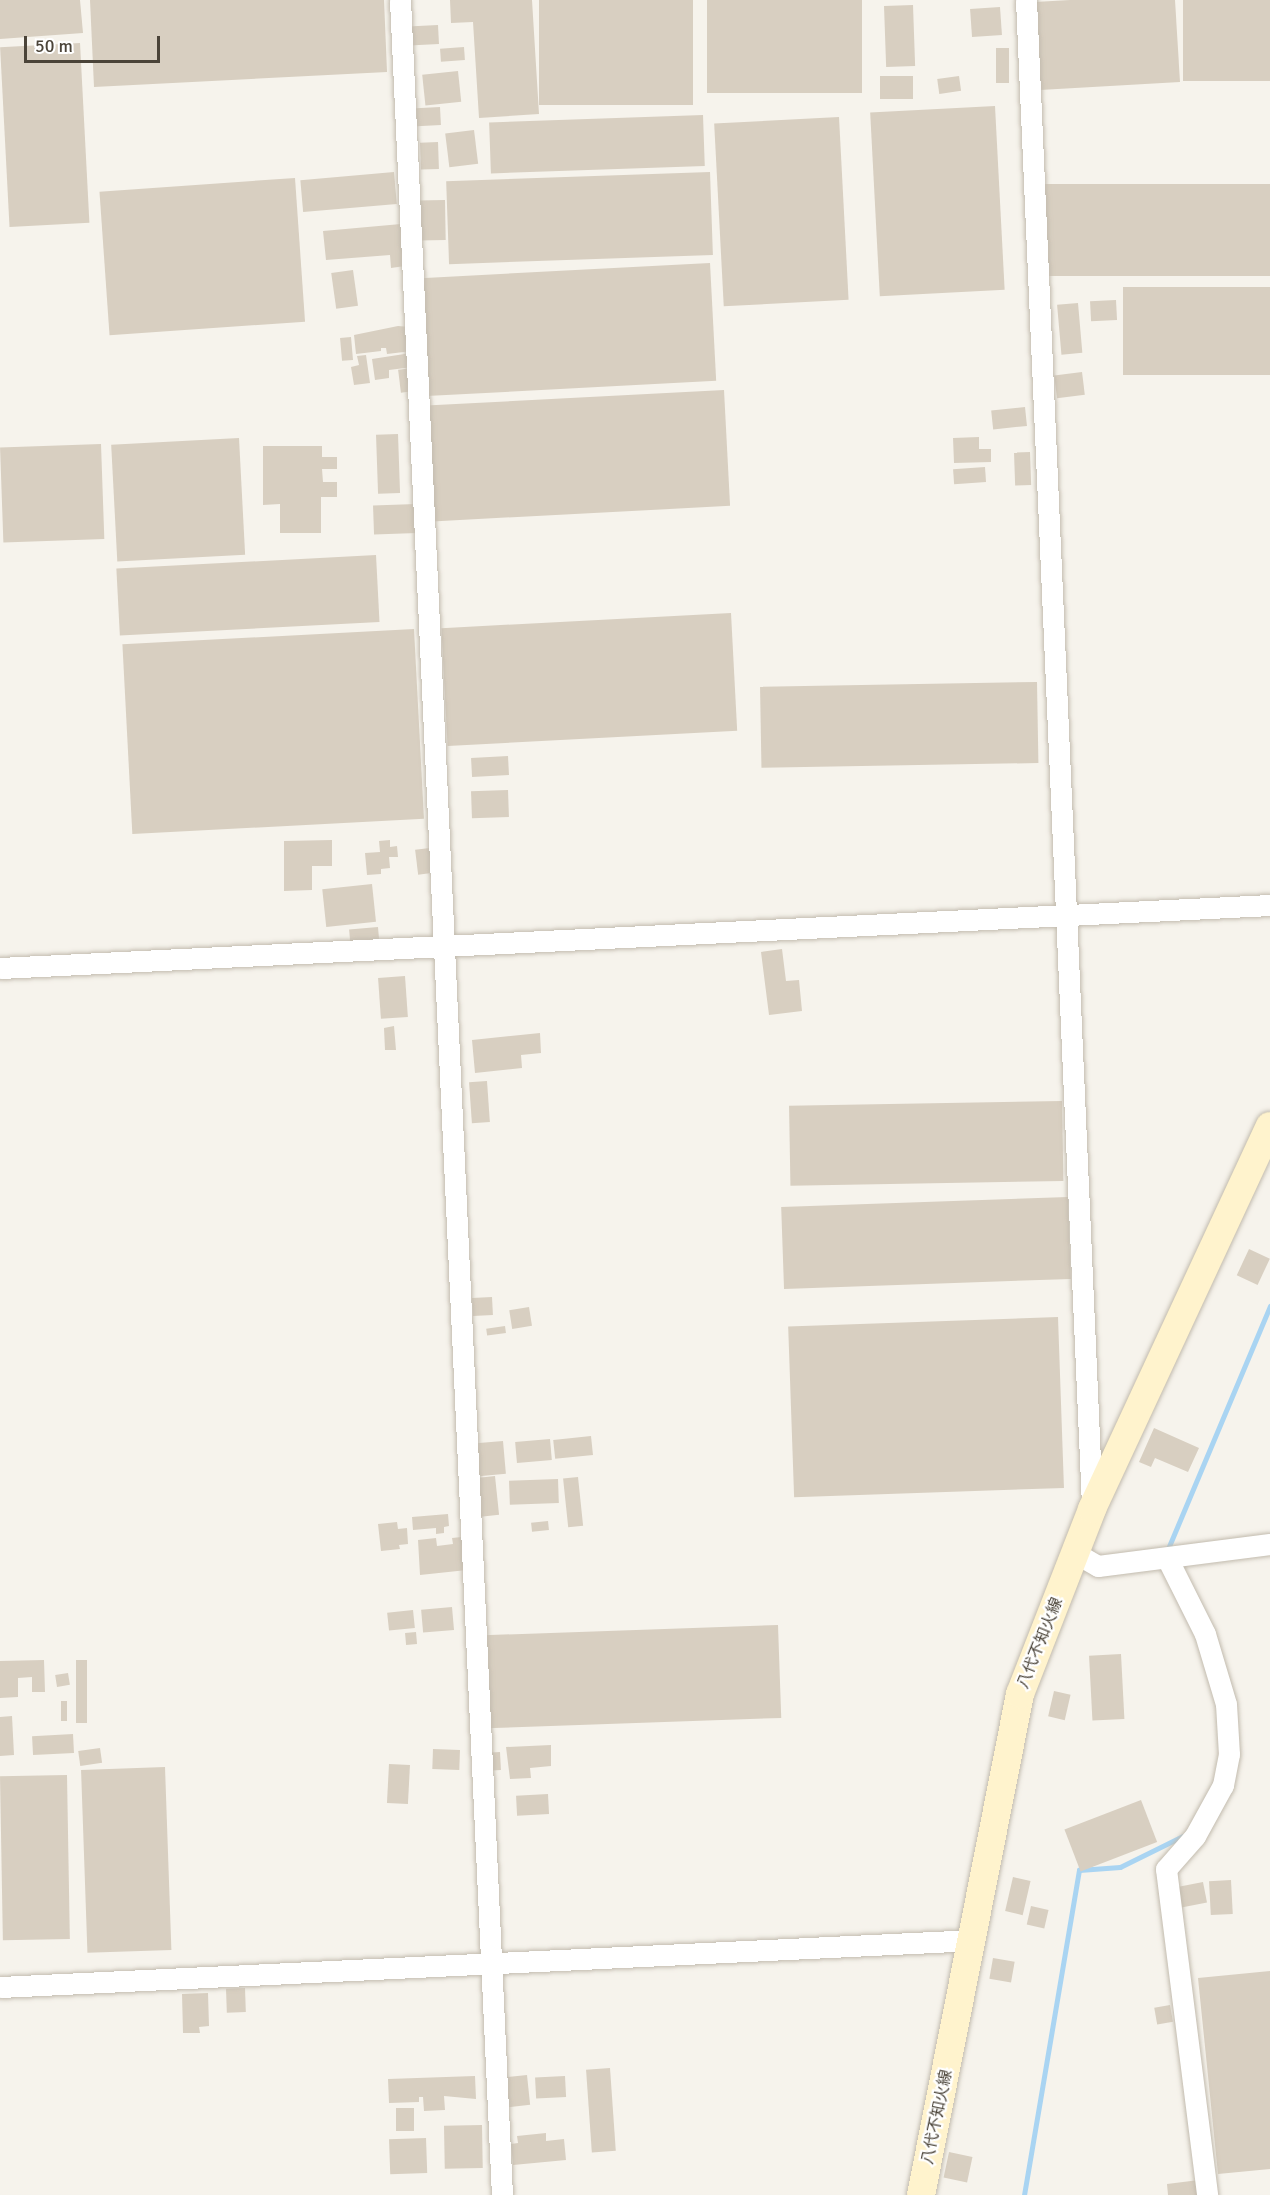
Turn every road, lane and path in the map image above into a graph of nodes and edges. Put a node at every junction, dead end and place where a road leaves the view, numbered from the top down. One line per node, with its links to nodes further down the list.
1 (400, 0): 5 (street)
2 (1026, 0): 4 (street)
3 (1270, 905): 4 (street)
4 (1069, 912): 5 (street); 8 (street)
5 (444, 943): 6 (street); 13 (street)
6 (0, 968)
7 (1270, 1126): 8 (main road, 八代不知火線)
8 (1092, 1509): 10 (main road, 八代不知火線)
9 (1270, 1544): 11 (street)
10 (1077, 1554): 11 (street); 12 (main road, 八代不知火線)
11 (1167, 1558): 17 (street)
12 (974, 1940): 13 (street); 16 (main road, 八代不知火線)
13 (489, 1964): 14 (street); 15 (street)
14 (0, 1987)
15 (502, 2195)
16 (921, 2195)
17 (1207, 2195)

